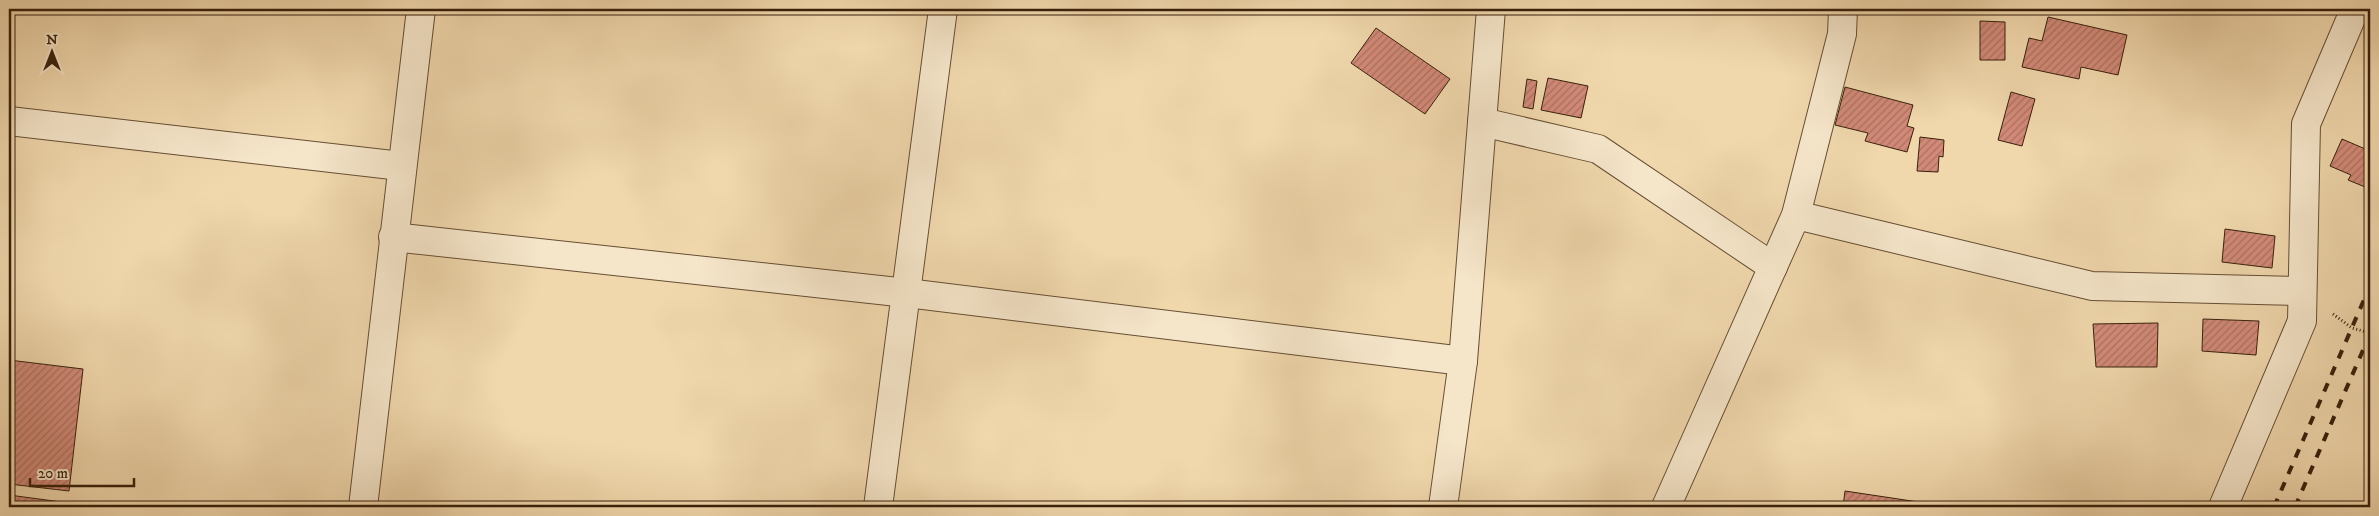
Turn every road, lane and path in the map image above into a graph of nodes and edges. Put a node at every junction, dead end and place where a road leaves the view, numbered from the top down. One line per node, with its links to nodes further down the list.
1 (421, 9): 8 (street)
2 (943, 9): 13 (street)
3 (1491, 9): 7 (street)
4 (1842, 9): 9 (street)
5 (2355, 9): 12 (street)
6 (9, 121): 8 (street)
7 (1482, 122): 11 (street); 14 (street)
8 (402, 166): 10 (street)
9 (1796, 216): 11 (street); 12 (street)
10 (393, 237): 13 (street); 15 (street)
11 (1773, 267): 18 (street)
12 (2301, 291): 19 (street)
13 (907, 293): 14 (street); 16 (street)
14 (1463, 362): 17 (street)
15 (363, 507)
16 (878, 507)
17 (1443, 507)
18 (1666, 507)
19 (2223, 507)

